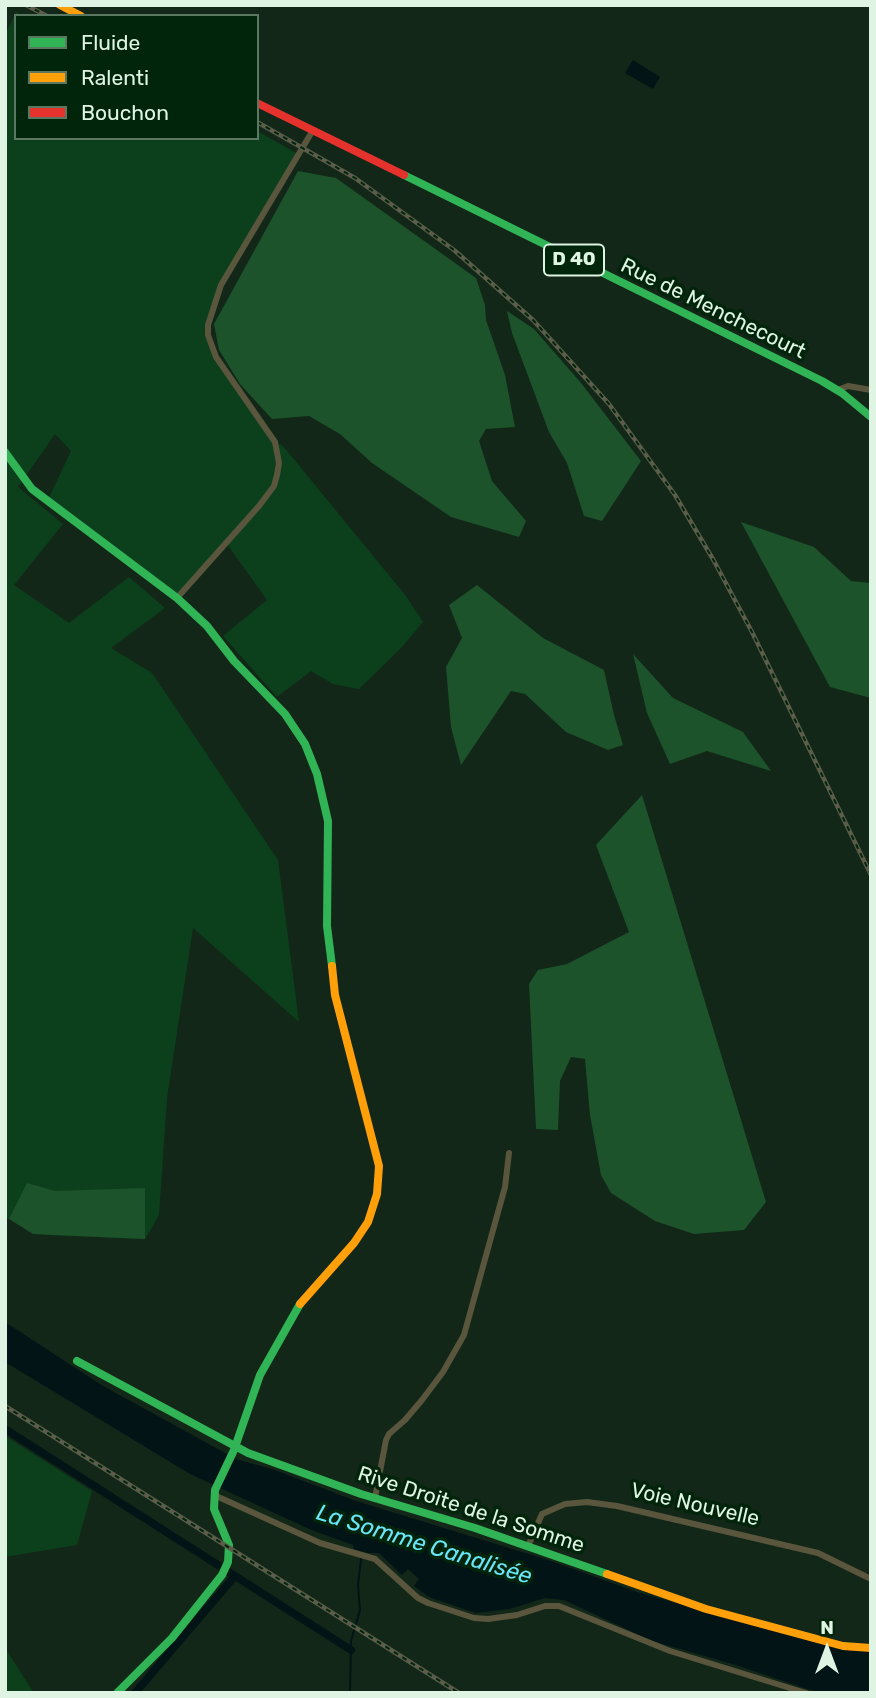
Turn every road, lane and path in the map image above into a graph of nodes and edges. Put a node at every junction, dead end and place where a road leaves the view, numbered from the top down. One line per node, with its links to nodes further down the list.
1 (60, 5): 2 (street)
2 (77, 14)
3 (259, 104): 4 (street, D 40)
4 (311, 130): 6 (street, Rue de Menchecourt / D 40); 10 (street)
5 (867, 389): 6 (street); 7 (street)
6 (838, 390): 7 (street, Rue de Menchecourt / D 40)
7 (849, 398): 8 (street, Rue de Menchecourt / D 40)
8 (871, 417)
9 (5, 452): 10 (street)
10 (177, 598): 13 (street)
11 (509, 1153): 15 (street)
12 (77, 1361): 13 (street, Rive Droite de la Somme)
13 (235, 1449): 14 (street); 15 (street, Rive Droite de la Somme)
14 (214, 1493): 19 (street); 20 (street)
15 (375, 1498): 16 (street, Rive Droite de la Somme)
16 (528, 1546): 17 (street, Voie Nouvelle); 18 (street, Rive Droite de la Somme)
17 (871, 1579)
18 (871, 1648)
19 (117, 1693)
20 (806, 1693)

